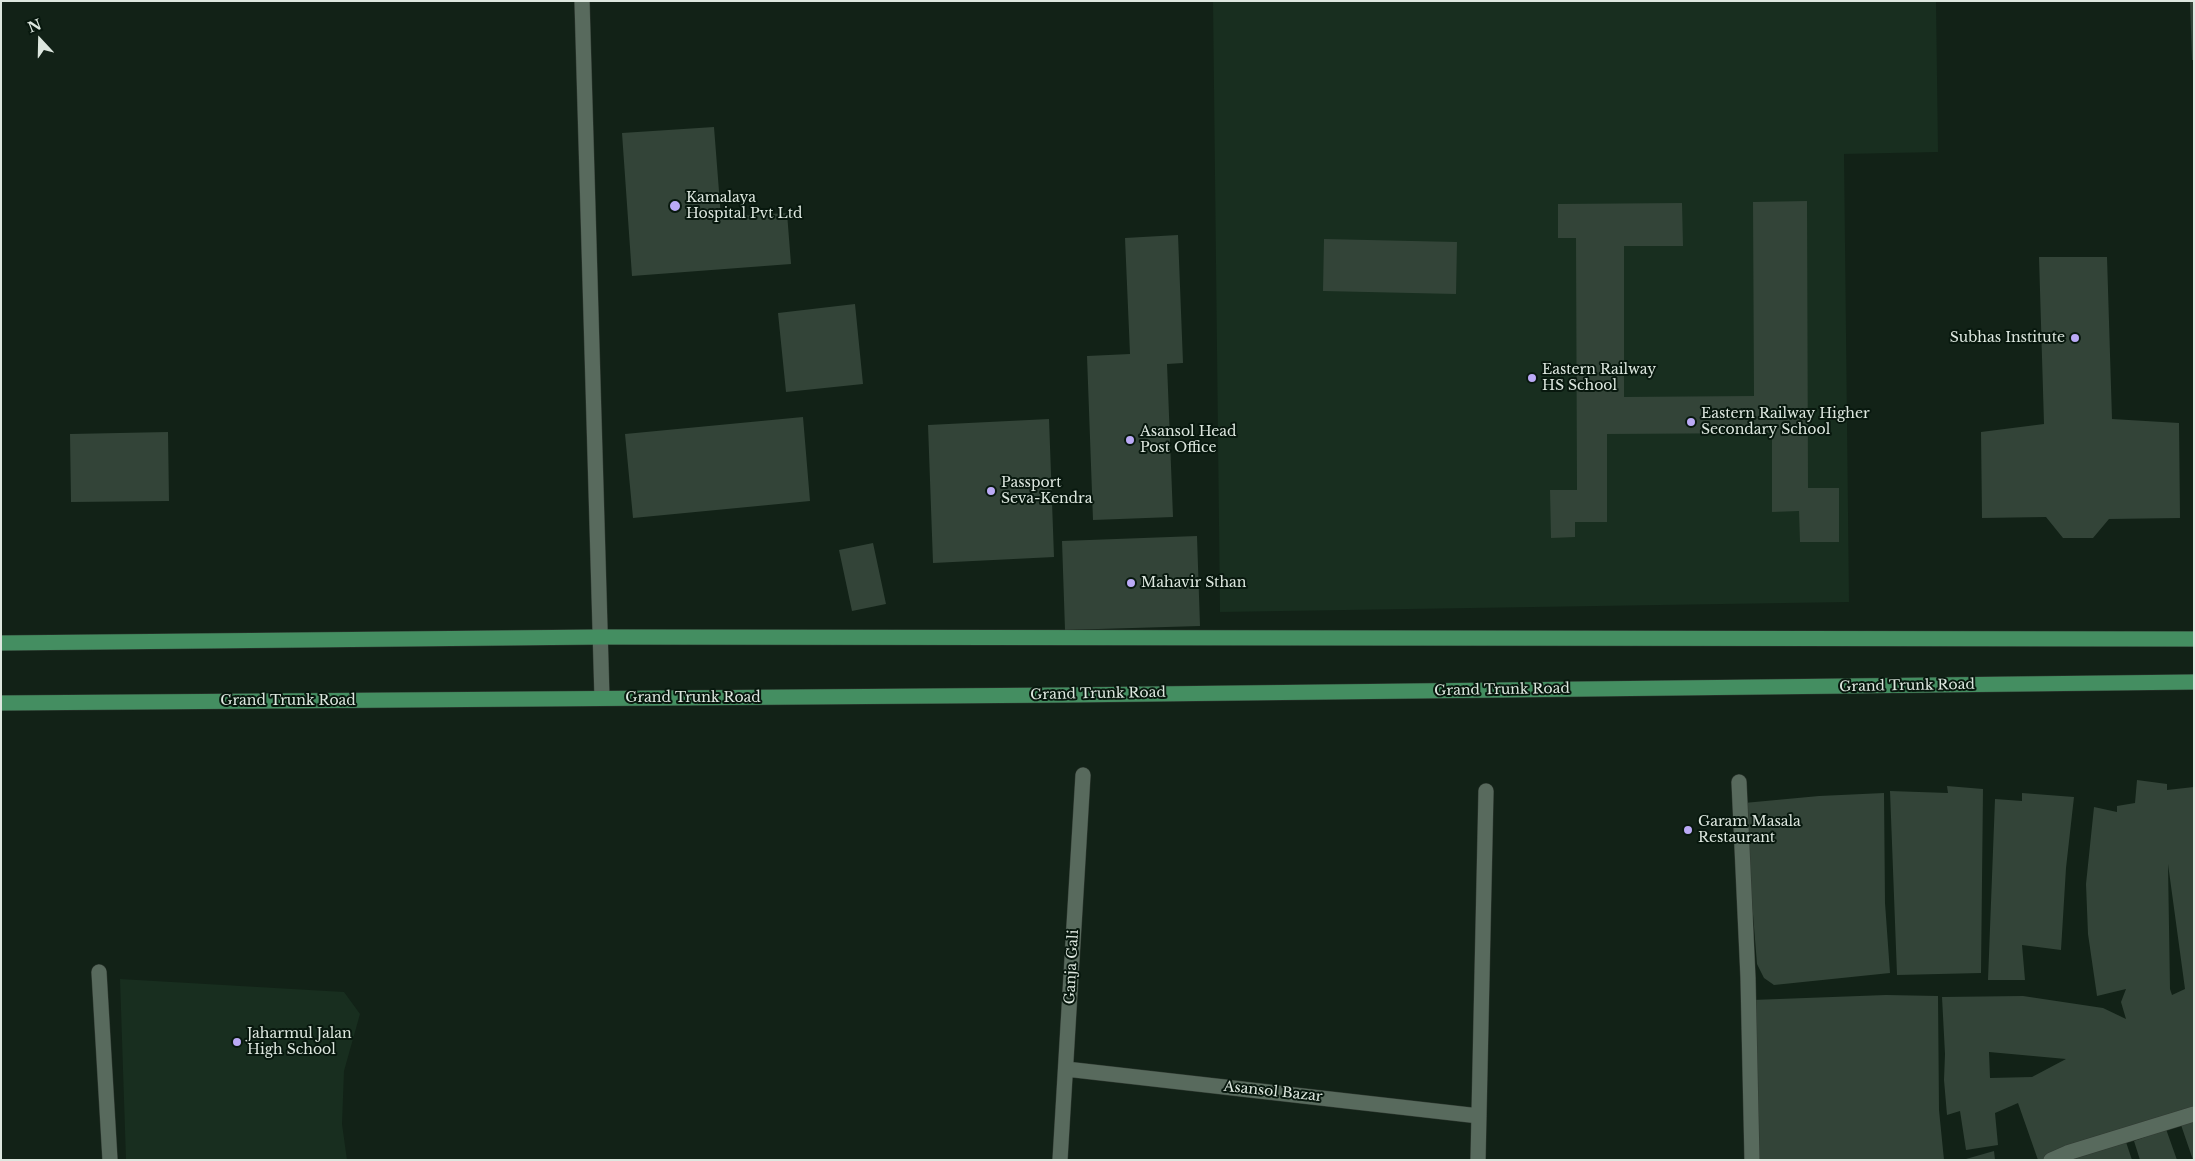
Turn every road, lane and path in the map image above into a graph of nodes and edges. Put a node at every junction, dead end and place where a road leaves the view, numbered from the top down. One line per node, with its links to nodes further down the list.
1 (582, 1): 2 (street)
2 (601, 637): 3 (main road); 4 (main road); 6 (street)
3 (2194, 639)
4 (1, 643)
5 (2194, 682): 6 (main road, Grand Trunk Road)
6 (602, 698): 7 (main road, Grand Trunk Road)
7 (1, 703)
8 (1083, 775): 12 (street, Ganja Gali)
9 (1739, 782): 18 (street)
10 (1486, 791): 14 (street)
11 (100, 972): 15 (street)
12 (1066, 1069): 14 (street, Asansol Bazar); 16 (street, Ganja Gali)
13 (2194, 1114): 19 (street)
14 (1479, 1116): 17 (street)
15 (110, 1160)
16 (1060, 1160)
17 (1478, 1160)
18 (1752, 1160)
19 (2051, 1160)

